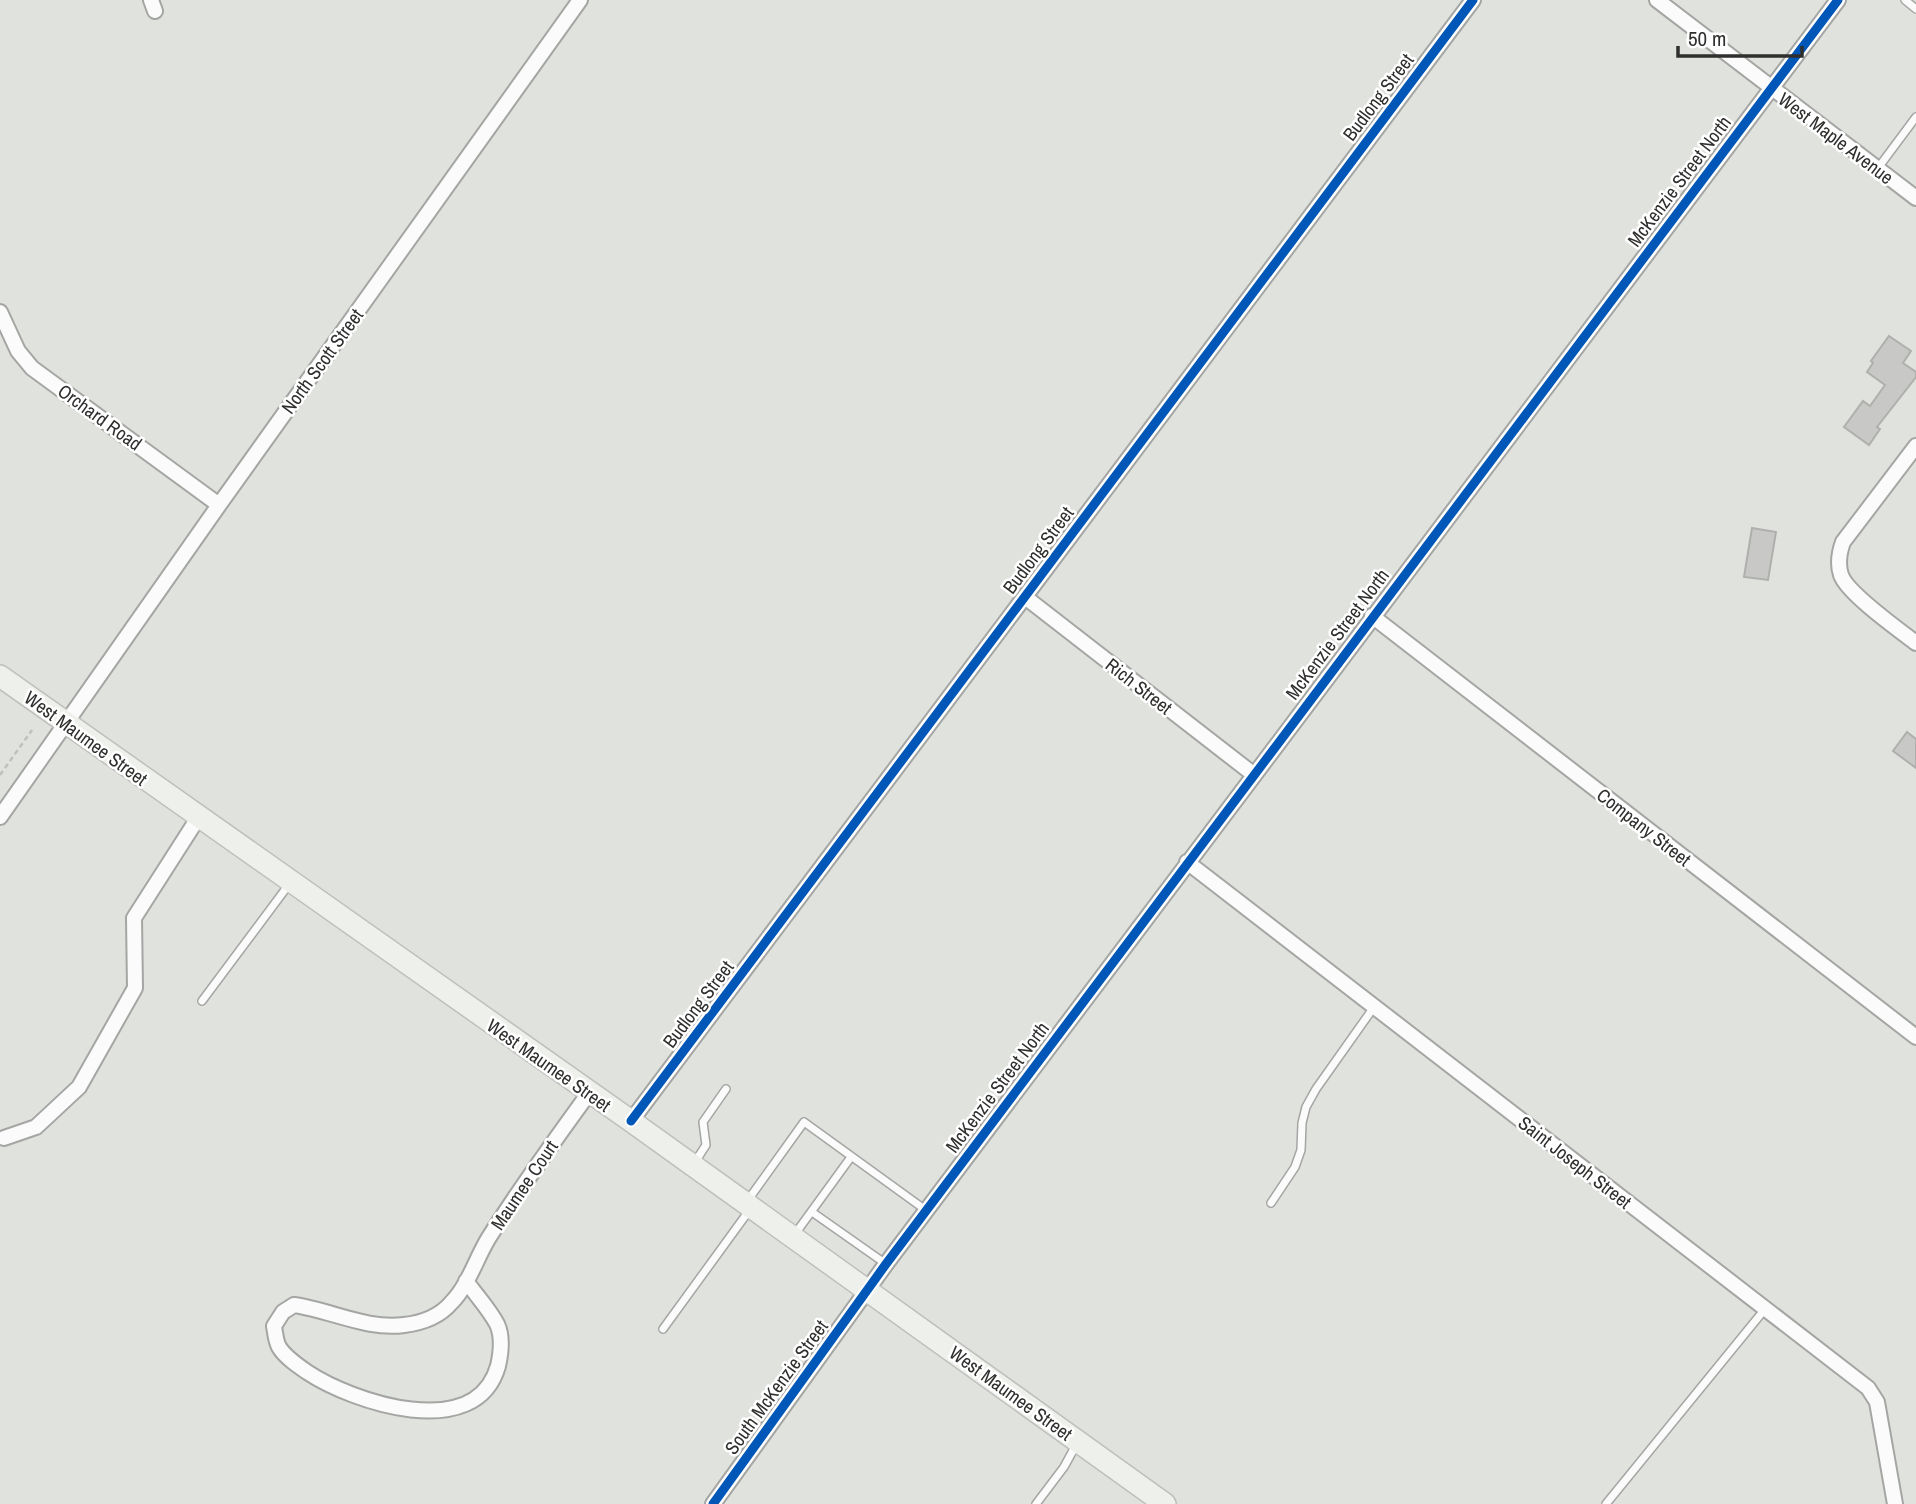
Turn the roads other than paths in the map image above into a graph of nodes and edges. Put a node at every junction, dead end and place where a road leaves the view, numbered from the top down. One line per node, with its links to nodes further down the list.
1 (580, 0): 13 (street, North Scott Street)
2 (1473, 0): 14 (street, Budlong Street)
3 (1657, 0): 7 (street, West Maple Avenue)
4 (1838, 0): 7 (street, McKenzie Street North)
5 (1905, 0): 6 (lane)
6 (1916, 9)
7 (1771, 89): 9 (street, West Maple Avenue); 15 (street, McKenzie Street North)
8 (1916, 117): 9 (lane)
9 (1877, 168): 10 (street, West Maple Avenue)
10 (1916, 198)
11 (0, 313): 13 (street, Orchard Road)
12 (1916, 446): 16 (street)
13 (219, 505): 18 (street, North Scott Street)
14 (1025, 597): 19 (street, Rich Street); 29 (street, Budlong Street)
15 (1373, 616): 19 (street, McKenzie Street North); 26 (street, Company Street)
16 (1916, 643)
17 (0, 676): 18 (main road, West Maumee Street)
18 (64, 723): 20 (street, North Scott Street); 21 (main road, West Maumee Street)
19 (1253, 774): 22 (street, McKenzie Street North)
20 (0, 817)
21 (198, 818): 23 (main road, West Maumee Street); 30 (street)
22 (1187, 862): 25 (street, Saint Joseph Street); 35 (street, McKenzie Street North)
23 (290, 883): 24 (lane); 28 (main road, West Maumee Street)
24 (202, 1001)
25 (1374, 1007): 33 (lane); 41 (street, Saint Joseph Street)
26 (1916, 1037)
27 (726, 1089): 32 (lane)
28 (589, 1093): 29 (main road, West Maumee Street); 39 (street, Maumee Court)
29 (631, 1122): 32 (main road, West Maumee Street)
30 (4, 1138)
31 (851, 1157): 34 (lane); 35 (lane); 36 (lane)
32 (692, 1165): 34 (main road, West Maumee Street)
33 (1271, 1203)
34 (749, 1206): 37 (main road, West Maumee Street); 42 (lane)
35 (926, 1211): 38 (street, McKenzie Street North)
36 (811, 1212): 37 (lane); 38 (lane)
37 (793, 1237): 40 (main road, West Maumee Street)
38 (887, 1264): 40 (street, McKenzie Street North)
39 (466, 1281): 39 (street, Maumee Court)
40 (867, 1290): 43 (main road, West Maumee Street); 44 (street, South McKenzie Street)
41 (1765, 1308): 47 (lane); 48 (street, Saint Joseph Street)
42 (663, 1329)
43 (1077, 1441): 45 (lane); 46 (main road, West Maumee Street)
44 (713, 1504)
45 (1035, 1504)
46 (1165, 1504)
47 (1606, 1504)
48 (1895, 1504)

